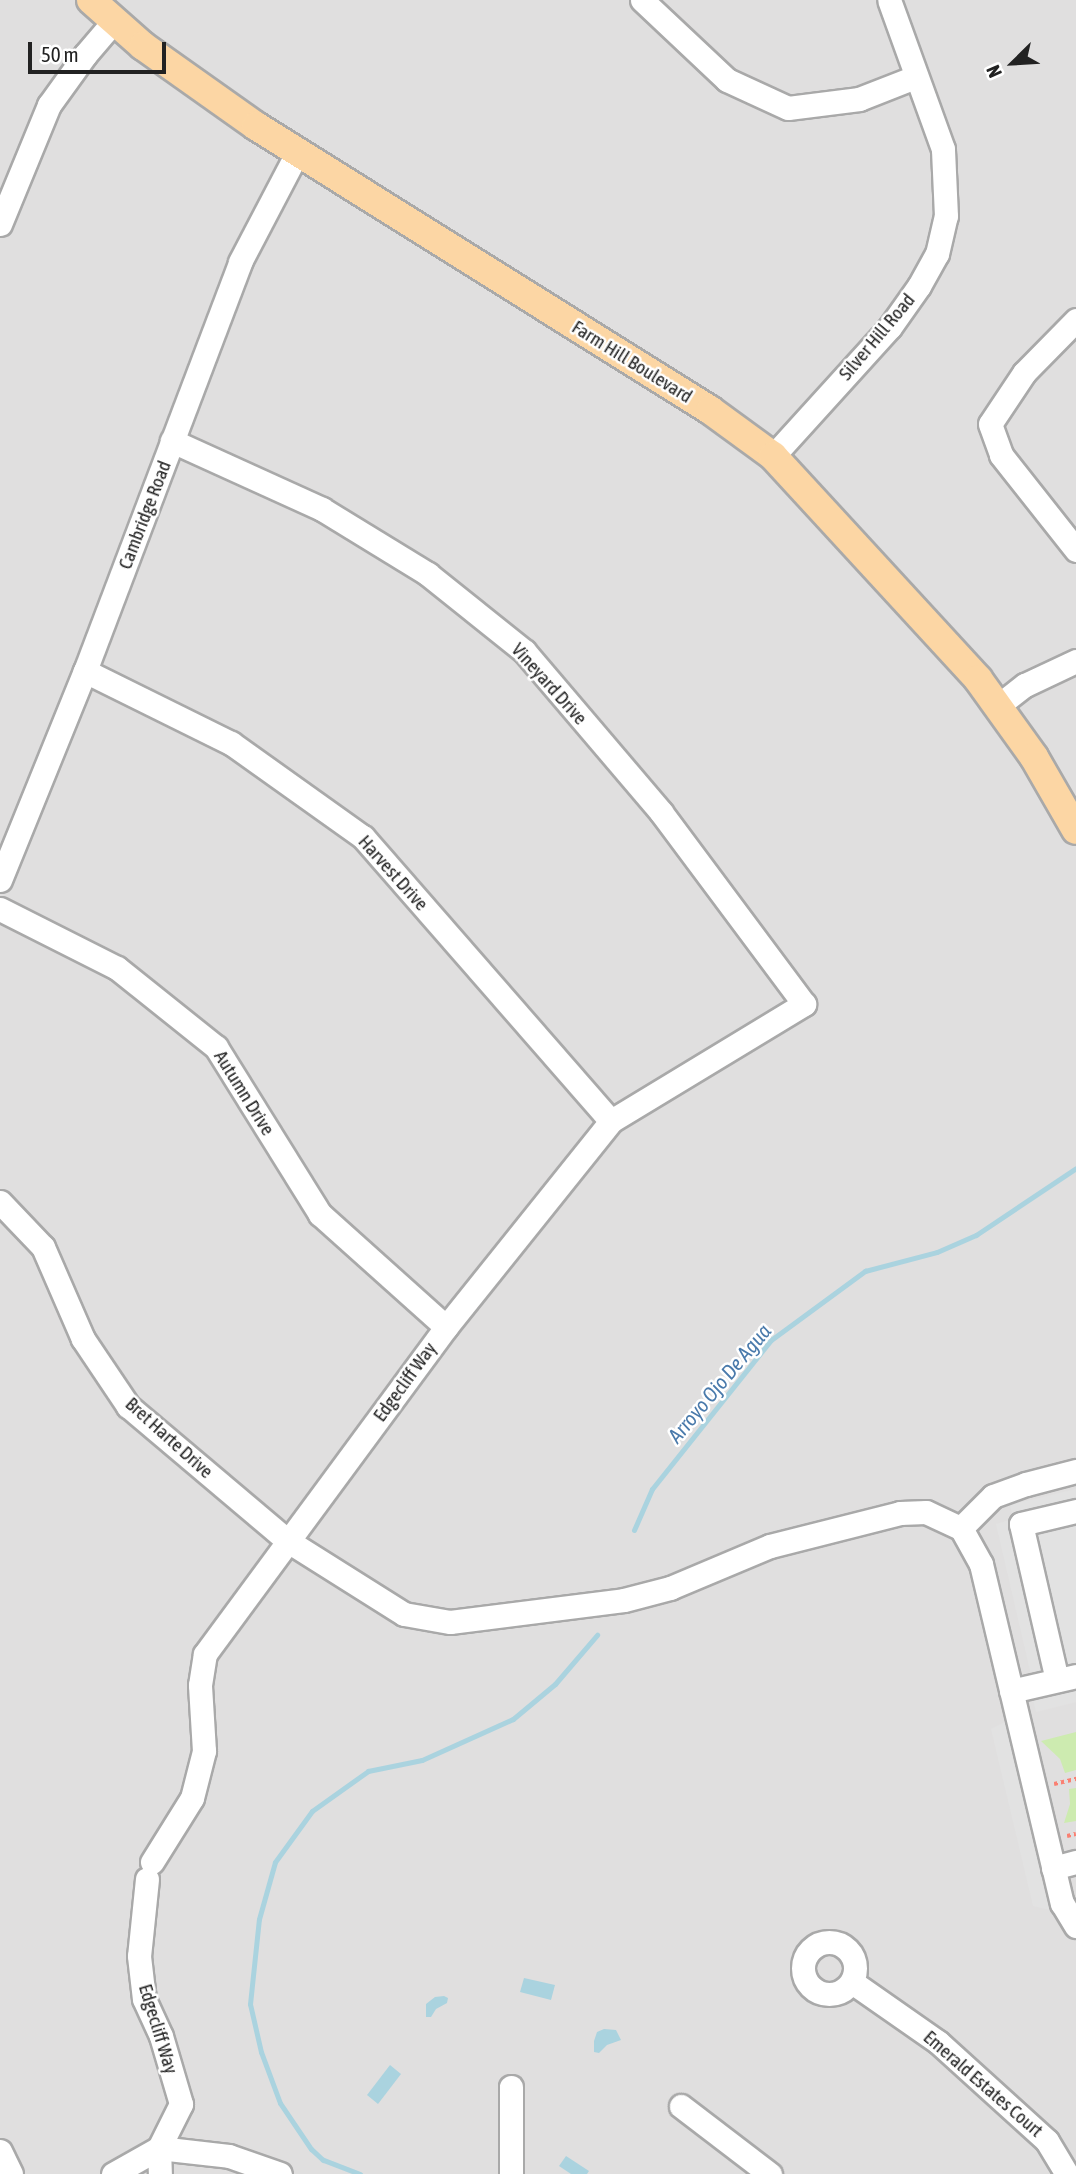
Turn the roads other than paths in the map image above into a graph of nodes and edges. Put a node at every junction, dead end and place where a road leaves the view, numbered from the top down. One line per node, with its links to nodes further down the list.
1 (91, 0): 4 (main road, Farm Hill Boulevard)
2 (642, 0): 5 (street)
3 (889, 0): 5 (street, Silver Hill Road)
4 (114, 21): 6 (main road, Farm Hill Boulevard); 7 (street)
5 (915, 77): 10 (street, Silver Hill Road)
6 (297, 153): 9 (street, Cambridge Road); 10 (main road, Farm Hill Boulevard)
7 (1, 219)
8 (1076, 320): 11 (street)
9 (172, 441): 13 (street, Cambridge Road); 18 (street, Vineyard Drive)
10 (772, 456): 14 (main road, Farm Hill Boulevard)
11 (1076, 550)
12 (1076, 661): 14 (street)
13 (85, 671): 16 (street, Cambridge Road); 19 (street, Harvest Drive)
14 (999, 705): 15 (main road, Farm Hill Boulevard)
15 (1076, 830)
16 (0, 880)
17 (0, 909): 21 (street, Autumn Drive)
18 (804, 1004): 19 (street, Edgecliff Way)
19 (611, 1121): 21 (street, Edgecliff Way)
20 (0, 1202): 25 (street, Bret Harte Drive)
21 (446, 1328): 25 (street, Edgecliff Way)
22 (1076, 1471): 24 (street)
23 (1076, 1511): 26 (street)
24 (961, 1528): 25 (street, Bret Harte Drive); 27 (street)
25 (288, 1541): 34 (street, Edgecliff Way)
26 (1067, 1678): 27 (street)
27 (1011, 1691): 29 (street)
28 (1076, 1863): 29 (street)
29 (1053, 1868): 30 (street)
30 (1076, 1926)
31 (852, 1982): 42 (street, Emerald Estates Court)
32 (511, 2087): 40 (street)
33 (681, 2105): 41 (street)
34 (159, 2148): 37 (street); 38 (street, Edgecliff Way); 39 (street)
35 (0, 2151): 36 (street)
36 (11, 2174)
37 (113, 2174)
38 (160, 2174)
39 (280, 2174)
40 (511, 2174)
41 (769, 2174)
42 (1067, 2174)

